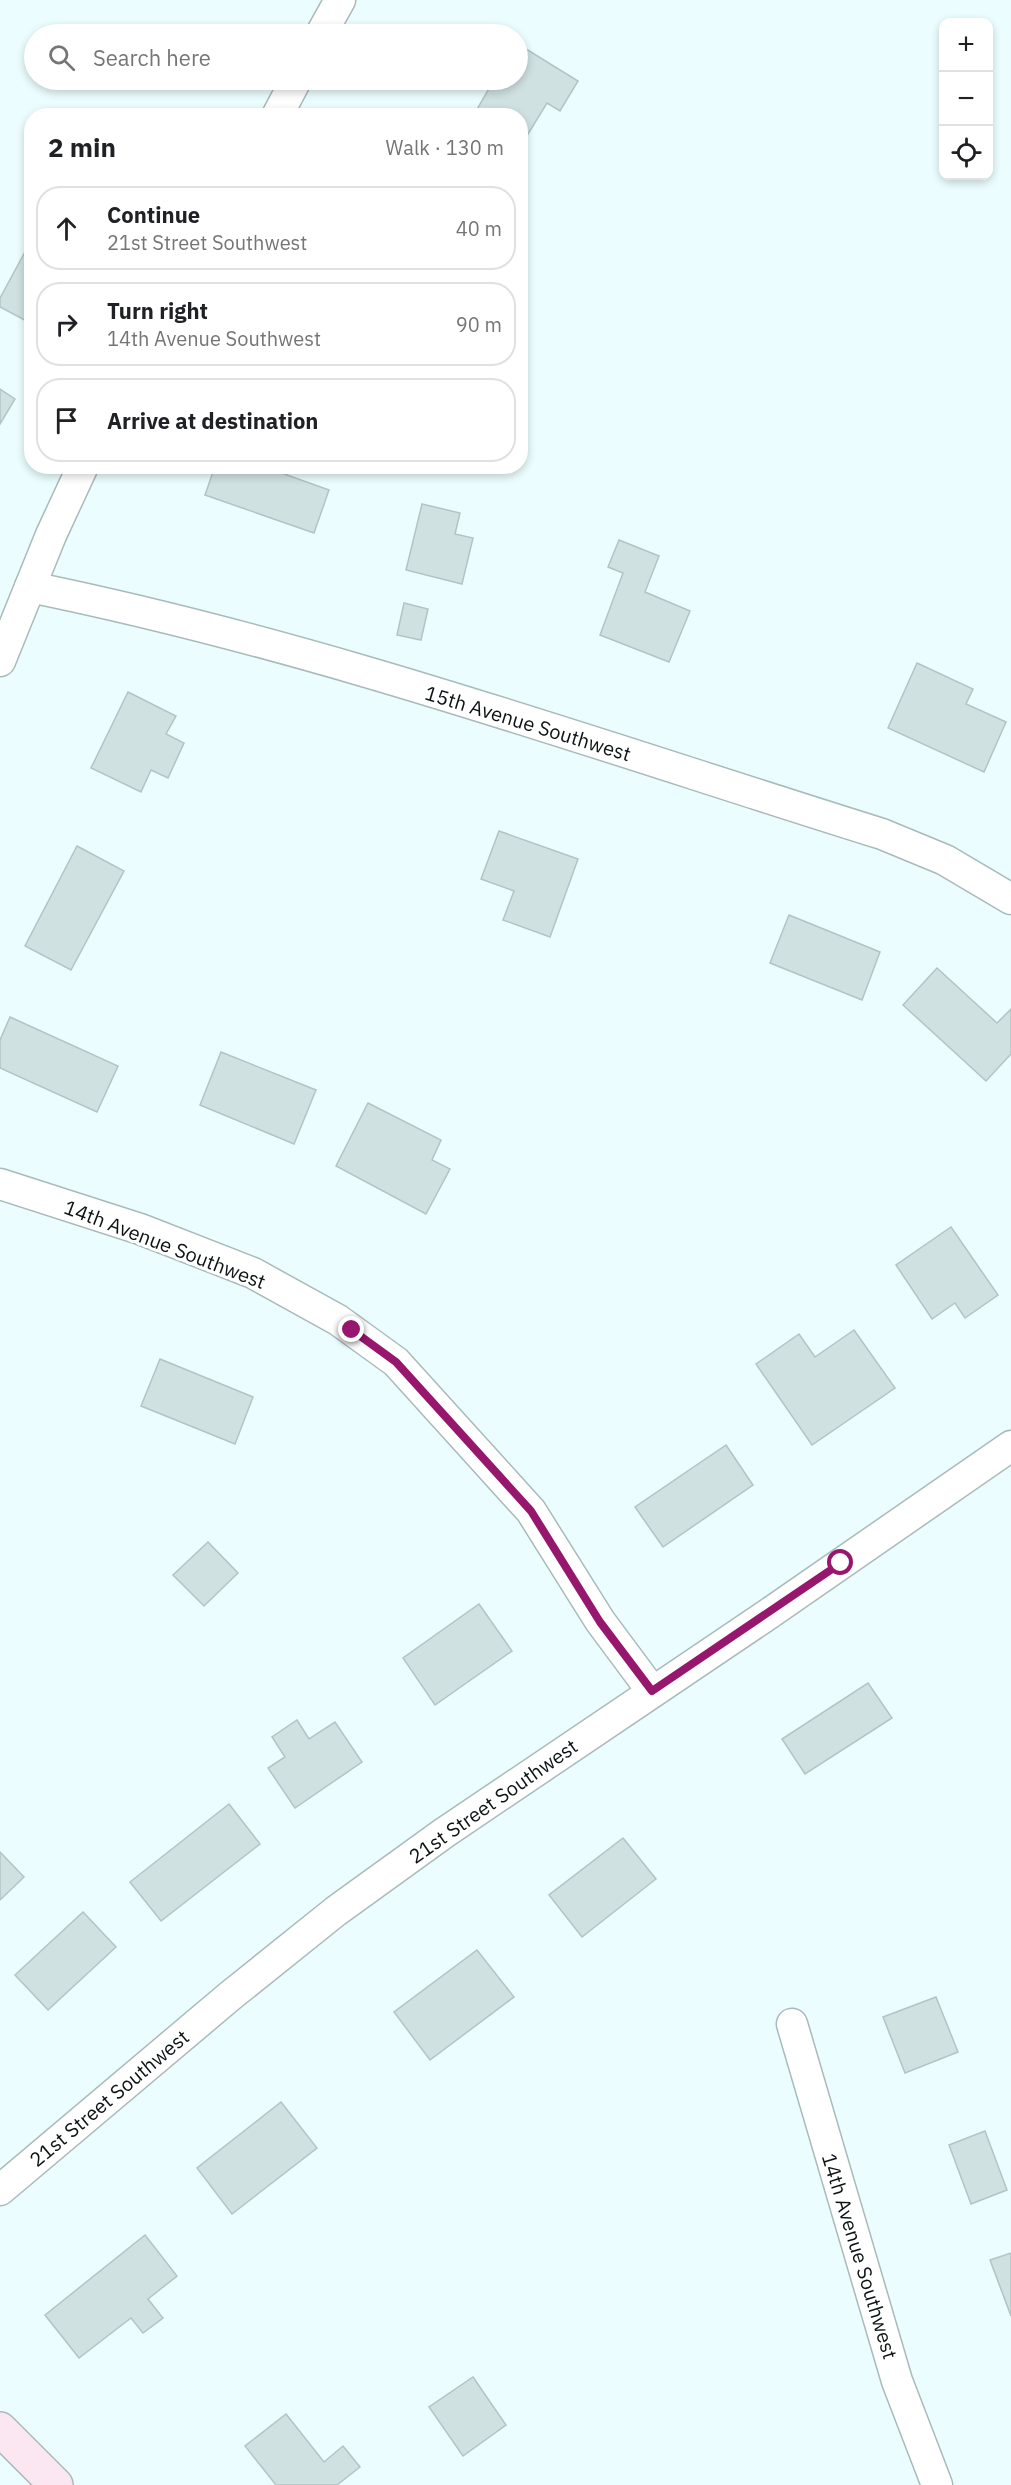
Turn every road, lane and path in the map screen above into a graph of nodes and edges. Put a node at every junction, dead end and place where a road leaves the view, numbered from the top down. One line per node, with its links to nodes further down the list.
1 (340, 0): 2 (street)
2 (327, 24)
3 (291, 90): 4 (street)
4 (281, 108)
5 (79, 474): 6 (street)
6 (30, 587): 7 (street); 8 (street, 15th Avenue Southwest)
7 (0, 661)
8 (1011, 899)
9 (0, 1184): 11 (street, 14th Avenue Southwest)
10 (1011, 1446): 11 (street, 21st Street Southwest)
11 (652, 1691): 13 (street, 21st Street Southwest)
12 (792, 2024): 16 (street, 14th Avenue Southwest)
13 (0, 2190)
14 (0, 2429): 15 (street)
15 (56, 2485)
16 (937, 2485)

